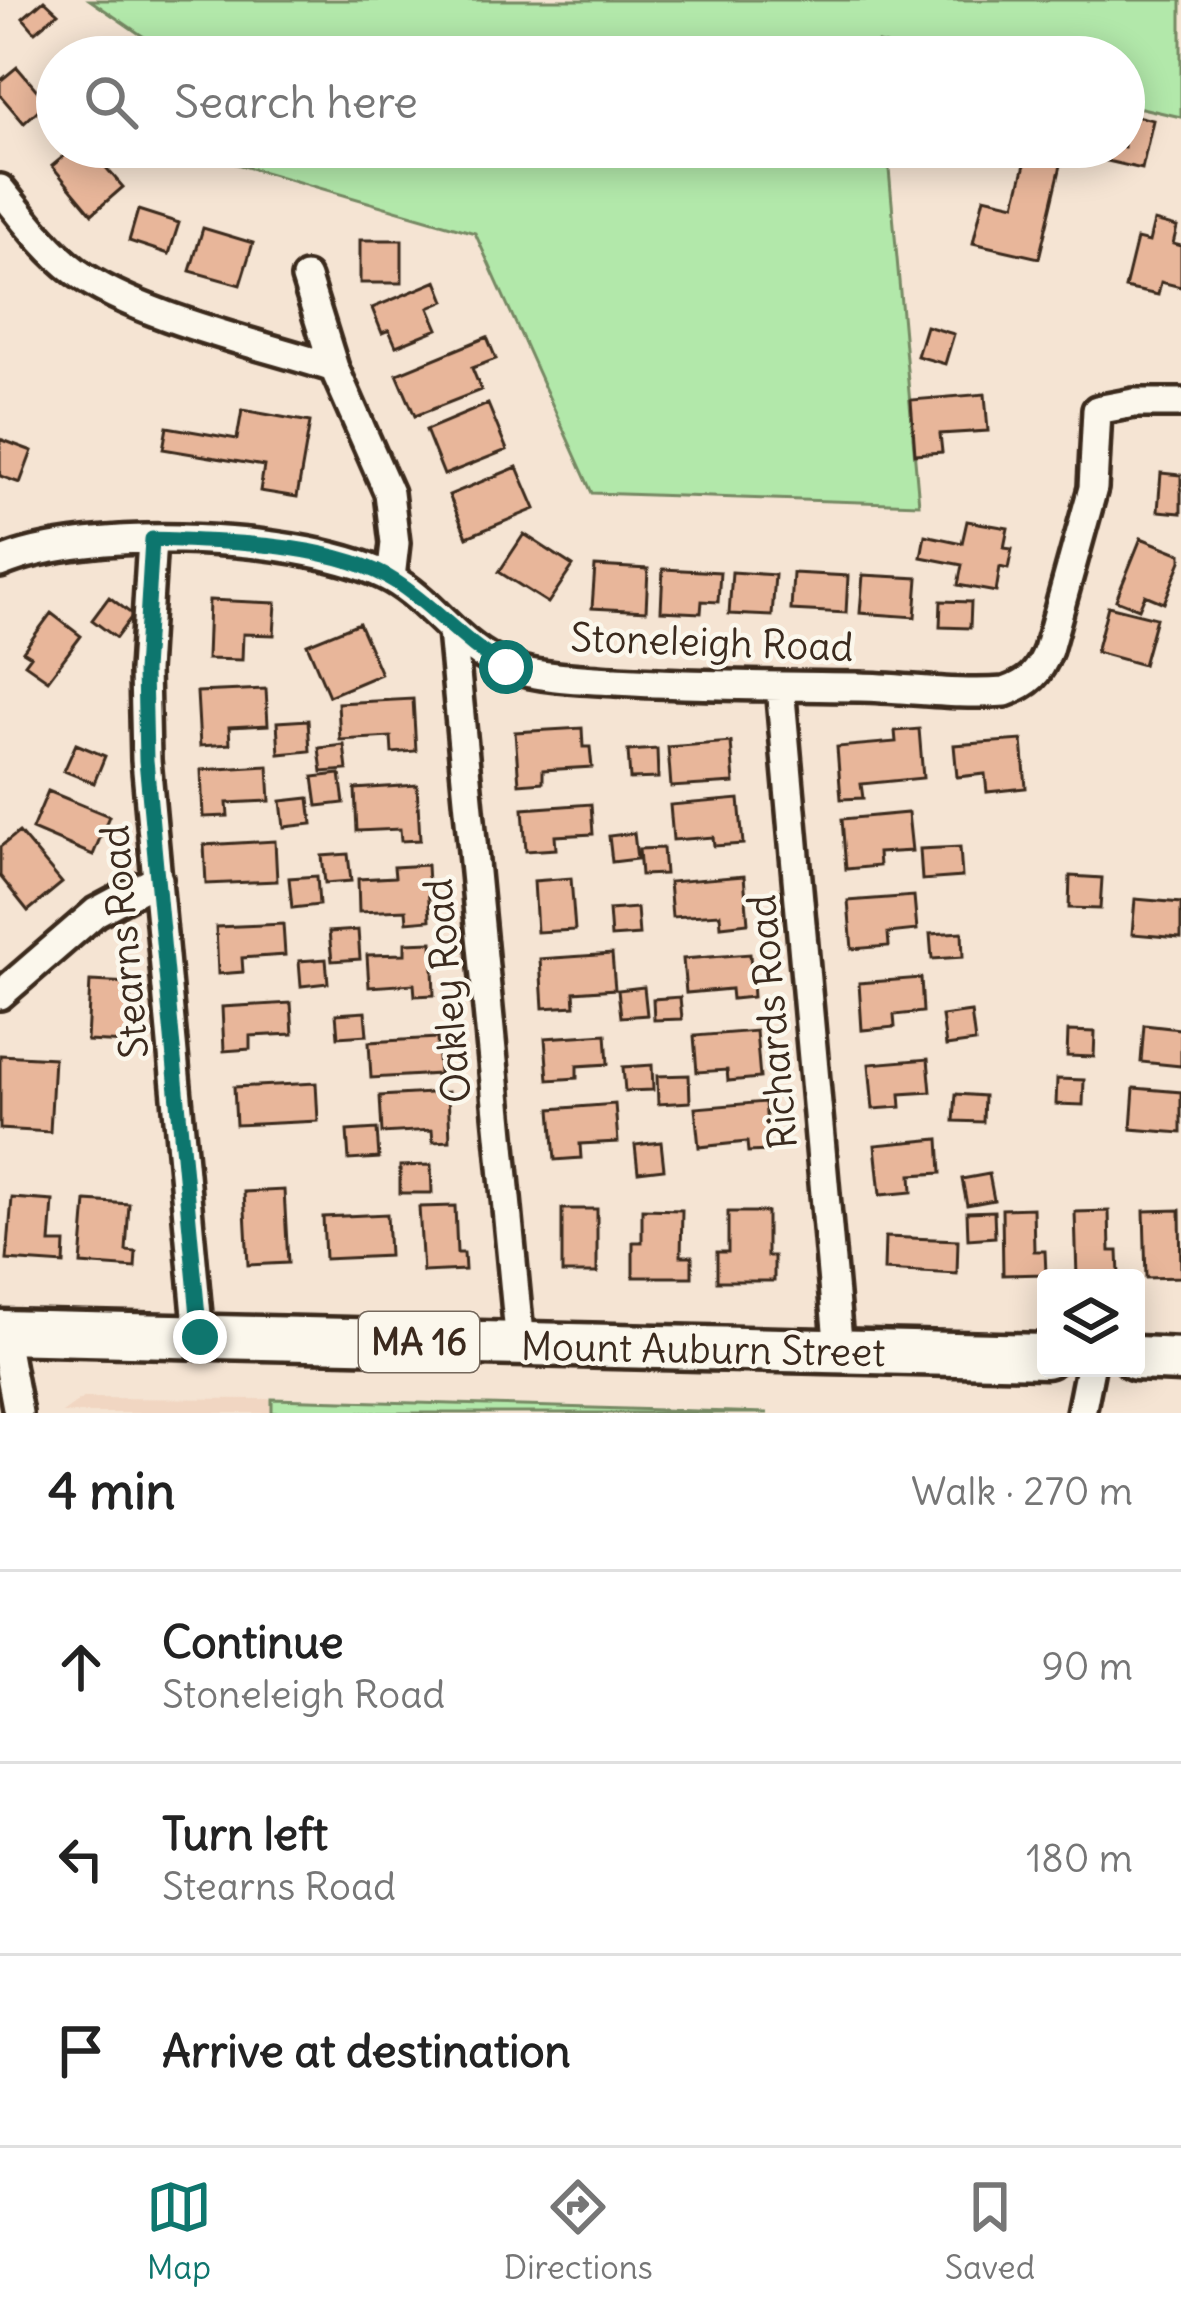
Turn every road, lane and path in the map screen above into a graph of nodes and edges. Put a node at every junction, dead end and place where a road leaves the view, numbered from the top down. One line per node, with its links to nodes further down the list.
1 (0, 189): 3 (street)
2 (306, 278): 3 (street)
3 (334, 368): 7 (street)
4 (1181, 403): 9 (street, Stoneleigh Road)
5 (152, 539): 6 (street, Stoneleigh Road); 7 (street, Stoneleigh Road); 10 (street, Stearns Road)
6 (0, 563)
7 (391, 578): 8 (street, Stoneleigh Road)
8 (452, 631): 9 (street, Stoneleigh Road); 14 (street, Oakley Road)
9 (781, 686): 15 (street, Richards Road)
10 (158, 879): 11 (street); 13 (street, Stearns Road)
11 (0, 994)
12 (1, 1332): 13 (main road, Mount Auburn Street / MA 16); 20 (street)
13 (200, 1337): 14 (main road, Mount Auburn Street / MA 16)
14 (520, 1345): 15 (main road, Mount Auburn Street / MA 16)
15 (839, 1352): 16 (main road, Mount Auburn Street / MA 16)
16 (1037, 1356)
17 (1145, 1358): 18 (main road)
18 (1181, 1360)
19 (1088, 1377): 21 (street)
20 (18, 1413)
21 (1082, 1413)

